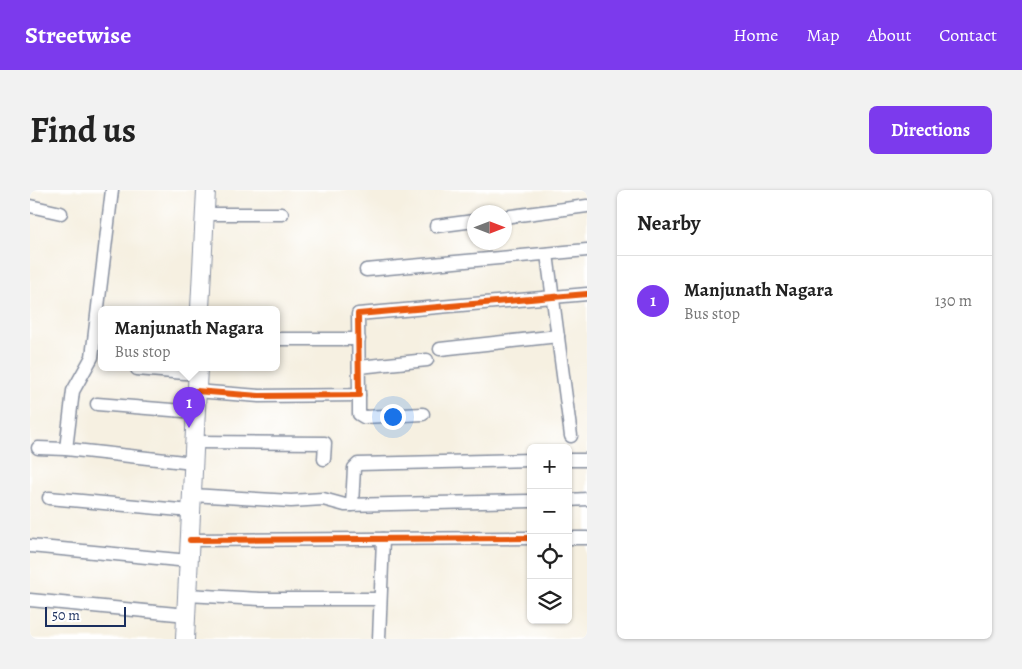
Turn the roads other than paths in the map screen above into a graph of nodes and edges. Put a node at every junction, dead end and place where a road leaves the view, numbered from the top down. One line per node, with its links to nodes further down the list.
1 (112, 190): 16 (street)
2 (206, 190): 6 (main road)
3 (30, 206): 5 (street)
4 (587, 206): 8 (street)
5 (61, 214)
6 (204, 214): 7 (street); 17 (main road)
7 (282, 214)
8 (512, 216)
9 (467, 222): 10 (street)
10 (436, 226)
11 (587, 250): 12 (street)
12 (547, 254): 13 (street); 15 (street)
13 (366, 270)
14 (587, 294): 15 (street)
15 (553, 297): 19 (street); 21 (street)
16 (98, 306)
17 (200, 306)
18 (98, 307): 34 (street)
19 (558, 336): 22 (street); 31 (street)
20 (280, 339): 21 (street)
21 (359, 339): 24 (street)
22 (440, 349)
23 (427, 360): 24 (street)
24 (359, 367): 27 (street)
25 (153, 371): 26 (street)
26 (197, 377): 27 (street); 29 (main road)
27 (359, 395): 30 (street)
28 (97, 404): 29 (street)
29 (196, 412): 32 (main road)
30 (422, 414)
31 (571, 436)
32 (195, 442): 35 (street); 39 (main road)
33 (38, 448): 34 (street)
34 (66, 449): 39 (street)
35 (324, 459)
36 (527, 460): 45 (street)
37 (572, 460): 38 (street)
38 (587, 460)
39 (193, 463): 44 (main road)
40 (49, 498): 44 (street)
41 (587, 499): 42 (street)
42 (572, 500)
43 (527, 501): 45 (street)
44 (192, 503): 45 (street); 50 (main road)
45 (352, 505)
46 (527, 538): 49 (street)
47 (572, 538): 48 (street)
48 (587, 538)
49 (382, 539): 50 (street); 54 (street)
50 (190, 540): 52 (main road)
51 (30, 546): 52 (street)
52 (189, 561): 53 (main road)
53 (188, 595): 54 (street); 56 (main road)
54 (380, 599): 58 (street)
55 (30, 600): 56 (street)
56 (187, 616): 57 (main road)
57 (185, 639)
58 (378, 639)

